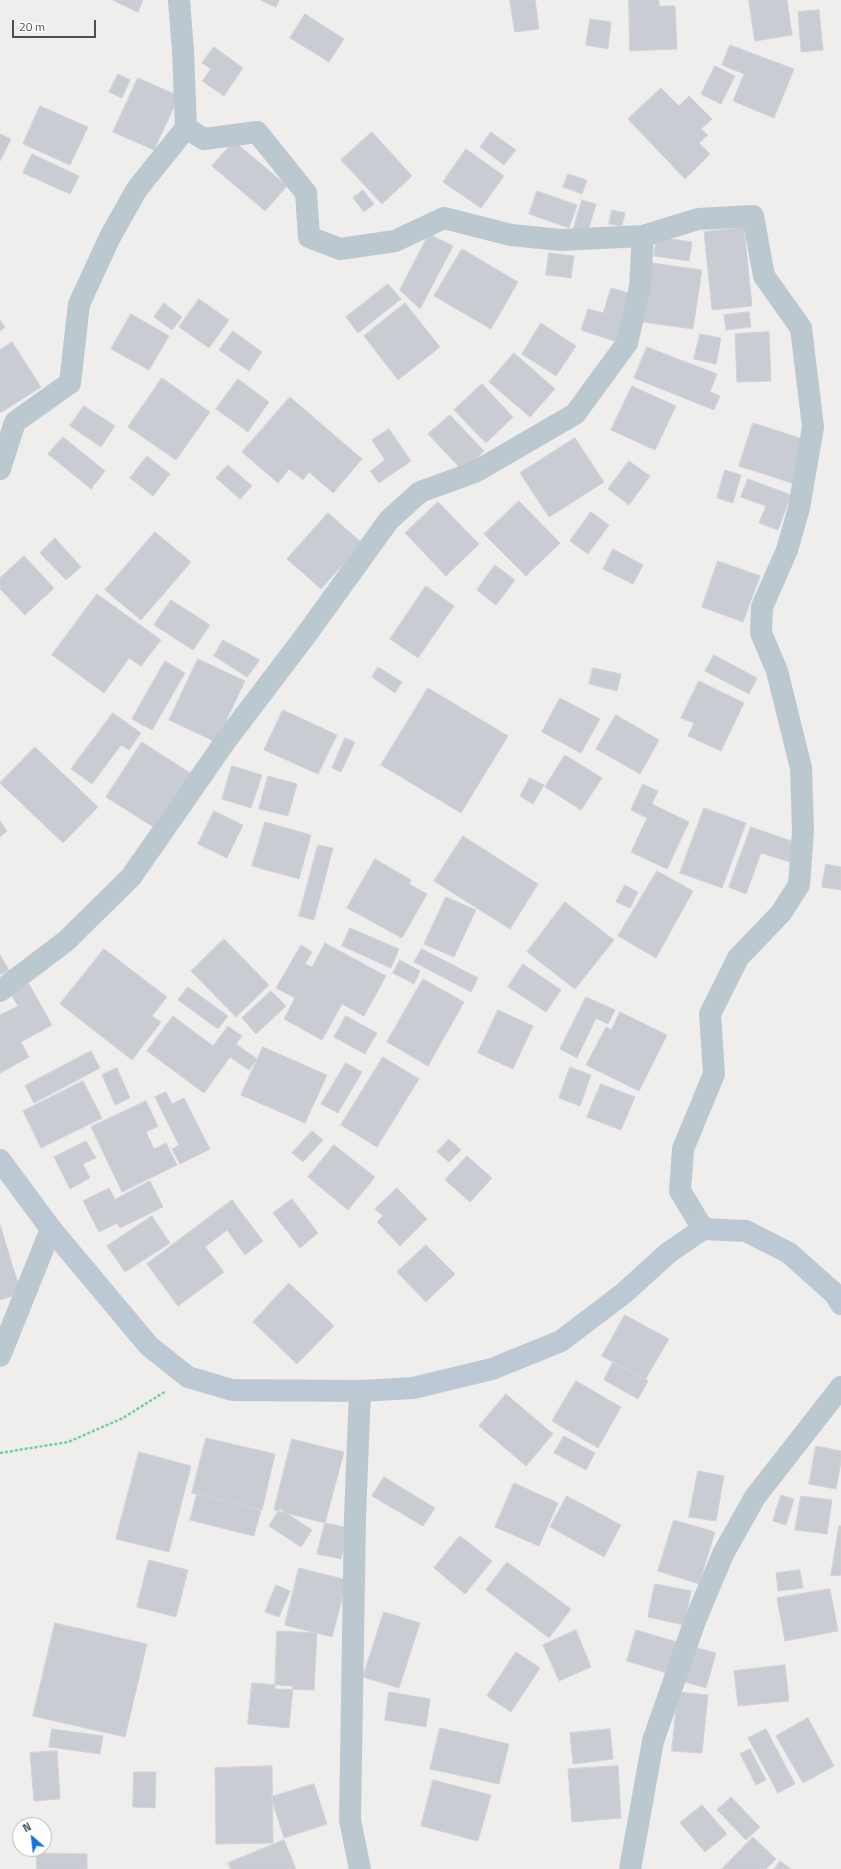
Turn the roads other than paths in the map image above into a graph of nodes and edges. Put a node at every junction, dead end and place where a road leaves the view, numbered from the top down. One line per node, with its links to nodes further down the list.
1 (179, 0): 2 (street)
2 (186, 128): 3 (street); 4 (street)
3 (643, 236): 5 (street); 8 (street)
4 (0, 469)
5 (0, 991)
6 (0, 1160): 7 (main road)
7 (51, 1229): 10 (street); 12 (main road)
8 (703, 1229): 9 (main road); 12 (main road)
9 (841, 1304)
10 (0, 1356)
11 (841, 1387): 14 (street)
12 (360, 1391): 13 (street)
13 (360, 1869)
14 (630, 1869)

